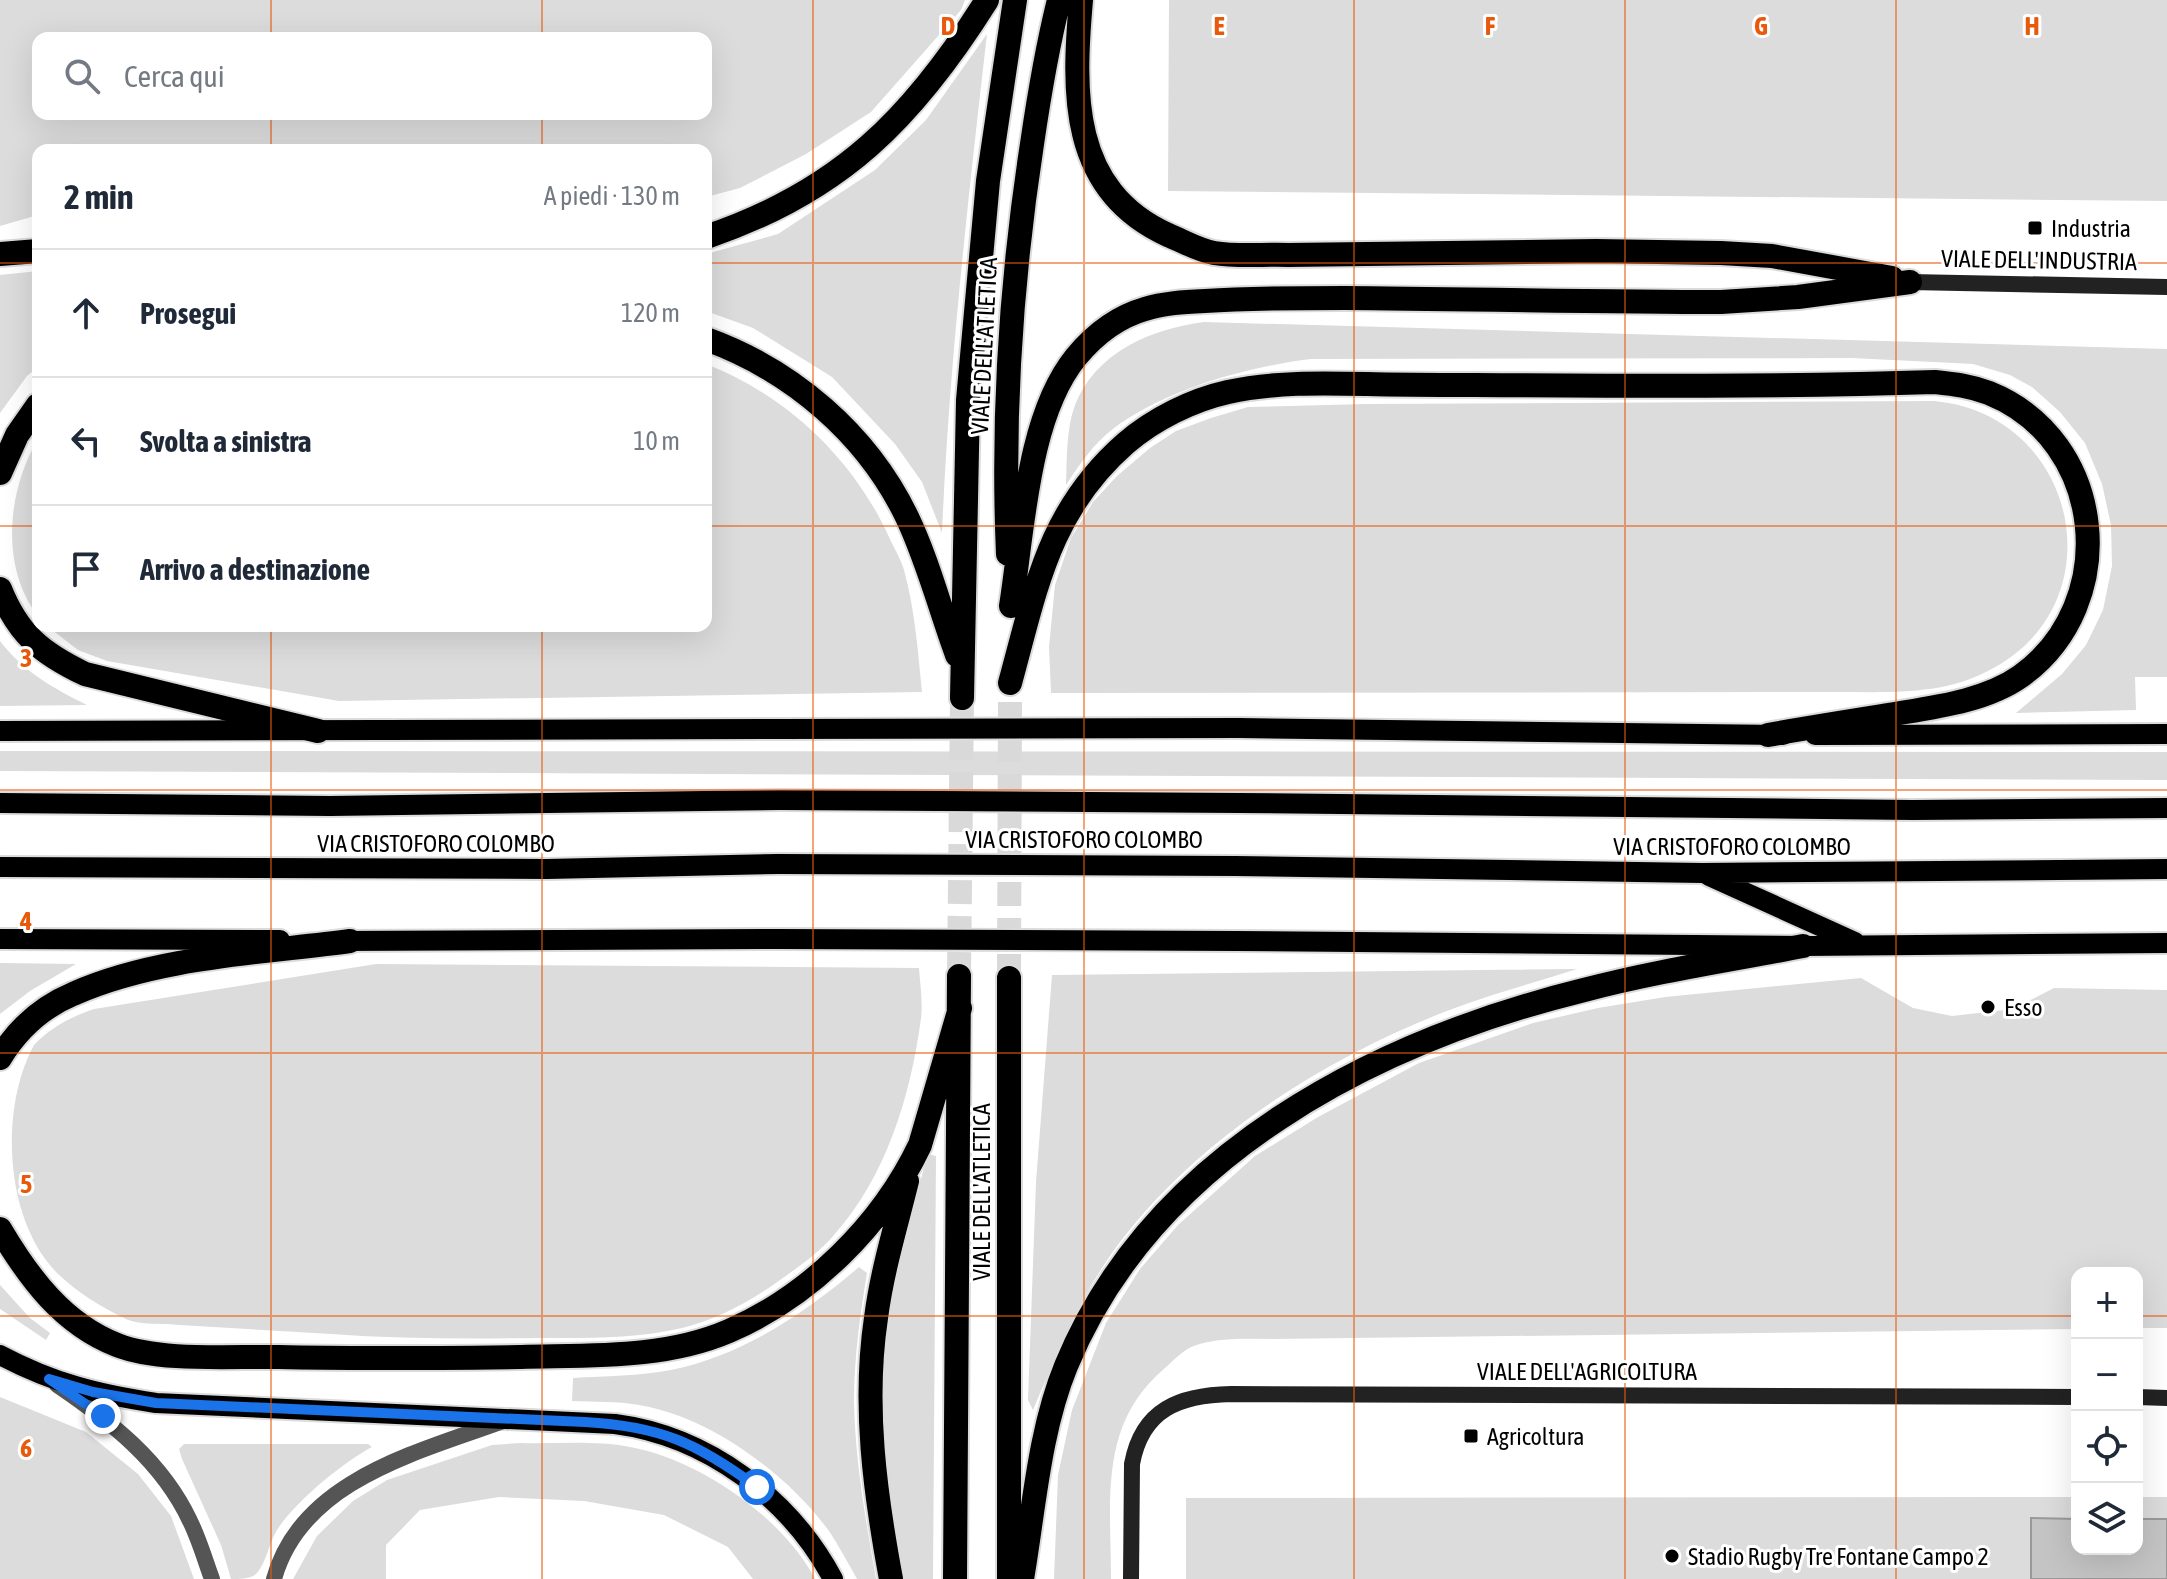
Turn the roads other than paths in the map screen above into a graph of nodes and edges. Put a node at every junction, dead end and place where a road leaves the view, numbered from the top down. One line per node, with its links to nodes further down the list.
1 (987, 0): 5 (highway)
2 (1015, 0): 15 (highway, VIALE DELL'ATLETICA)
3 (1059, 0): 14 (highway, VIALE DELL'ATLETICA)
4 (1081, 0): 8 (highway)
5 (712, 235)
6 (32, 251): 7 (highway)
7 (0, 254)
8 (1910, 282): 9 (main road, VIALE DELL'INDUSTRIA); 14 (highway)
9 (2167, 287)
10 (712, 341): 15 (highway)
11 (32, 414): 12 (highway)
12 (0, 473)
13 (0, 589): 18 (highway)
14 (1011, 606): 20 (highway, VIALE DELL'ATLETICA)
15 (962, 669): 16 (highway, VIALE DELL'ATLETICA)
16 (962, 698)
17 (0, 731): 18 (main road)
18 (318, 731): 20 (main road, bridge)
19 (2167, 734): 20 (main road)
20 (1768, 735)
21 (0, 803): 22 (main road, VIA CRISTOFORO COLOMBO, bridge)
22 (2167, 808)
23 (0, 867): 25 (main road, VIA CRISTOFORO COLOMBO, bridge)
24 (2167, 869): 25 (main road, VIA CRISTOFORO COLOMBO)
25 (1702, 873): 29 (main road)
26 (0, 939): 27 (main road)
27 (350, 941): 30 (main road, bridge); 34 (highway)
28 (2167, 943): 29 (main road)
29 (1859, 944): 30 (main road)
30 (1803, 946): 49 (highway)
31 (959, 976): 33 (highway, VIALE DELL'ATLETICA)
32 (1009, 978): 48 (highway, VIALE DELL'ATLETICA)
33 (960, 1008): 35 (highway); 47 (highway, VIALE DELL'ATLETICA)
34 (0, 1058)
35 (912, 1163): 36 (highway); 46 (highway)
36 (0, 1229)
37 (0, 1355): 38 (main road)
38 (49, 1379): 42 (main road); 43 (lane)
39 (2071, 1397): 50 (main road, VIALE DELL'AGRICOLTURA)
40 (2143, 1397): 41 (main road)
41 (2167, 1398)
42 (506, 1420): 44 (lane); 45 (main road)
43 (212, 1579)
44 (274, 1579)
45 (833, 1579)
46 (891, 1579)
47 (955, 1579)
48 (1009, 1579)
49 (1022, 1579)
50 (1131, 1579)

